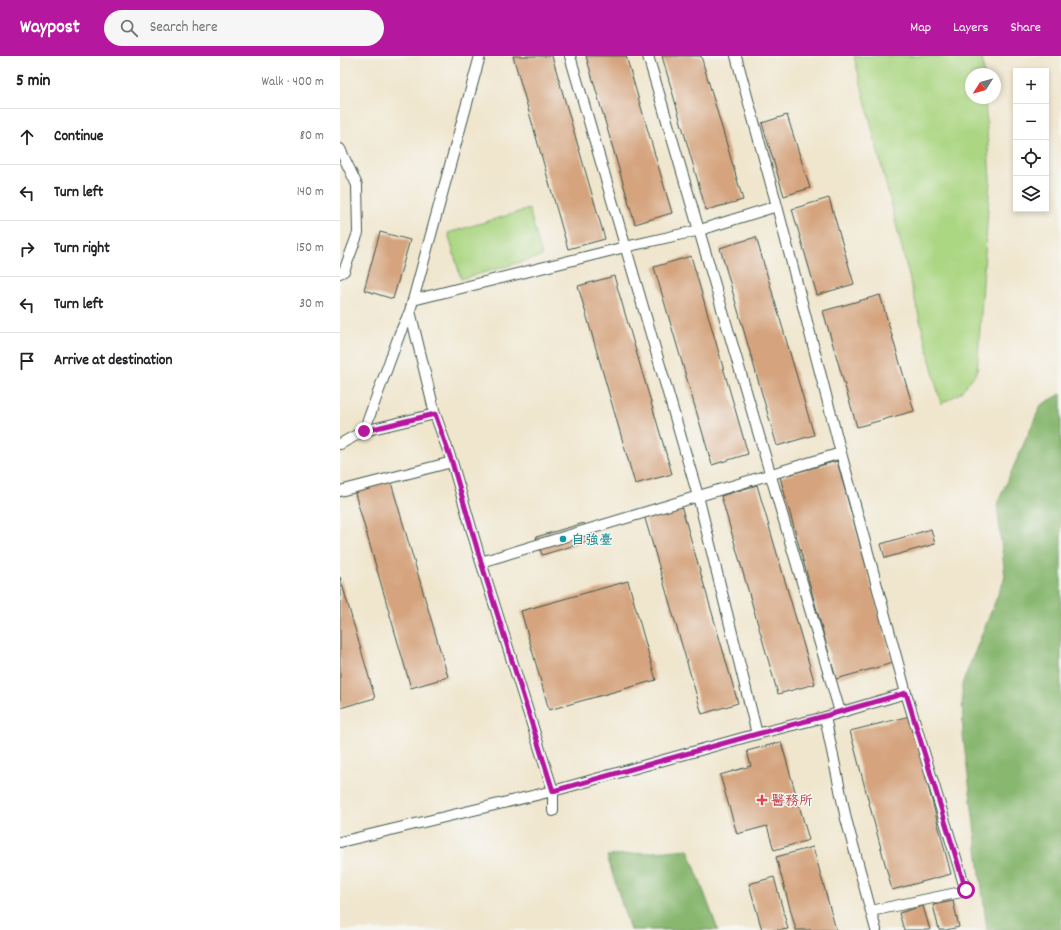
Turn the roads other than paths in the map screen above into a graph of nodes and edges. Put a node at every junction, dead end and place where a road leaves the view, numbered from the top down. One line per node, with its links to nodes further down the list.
1 (480, 56): 10 (lane)
2 (570, 56): 8 (lane)
3 (648, 56): 7 (lane)
4 (736, 56): 6 (lane)
5 (340, 149): 9 (lane)
6 (778, 206): 7 (lane); 15 (lane)
7 (700, 230): 8 (lane); 17 (lane)
8 (625, 247): 10 (lane); 19 (lane)
9 (340, 273)
10 (413, 300): 11 (lane)
11 (410, 311): 12 (lane); 13 (lane)
12 (435, 414): 13 (lane); 16 (lane)
13 (364, 431): 14 (lane)
14 (340, 444)
15 (841, 453): 17 (lane); 21 (lane)
16 (452, 462): 18 (lane); 20 (lane)
17 (770, 474): 19 (lane); 22 (lane)
18 (340, 492)
19 (698, 496): 20 (lane); 24 (lane)
20 (481, 562): 25 (lane)
21 (906, 693): 22 (lane); 28 (lane)
22 (840, 712): 23 (lane)
23 (825, 716): 24 (lane); 28 (lane)
24 (757, 734): 25 (lane)
25 (553, 791): 26 (lane); 27 (lane)
26 (553, 811)
27 (340, 842)
28 (871, 912): 29 (lane)
29 (876, 930)

